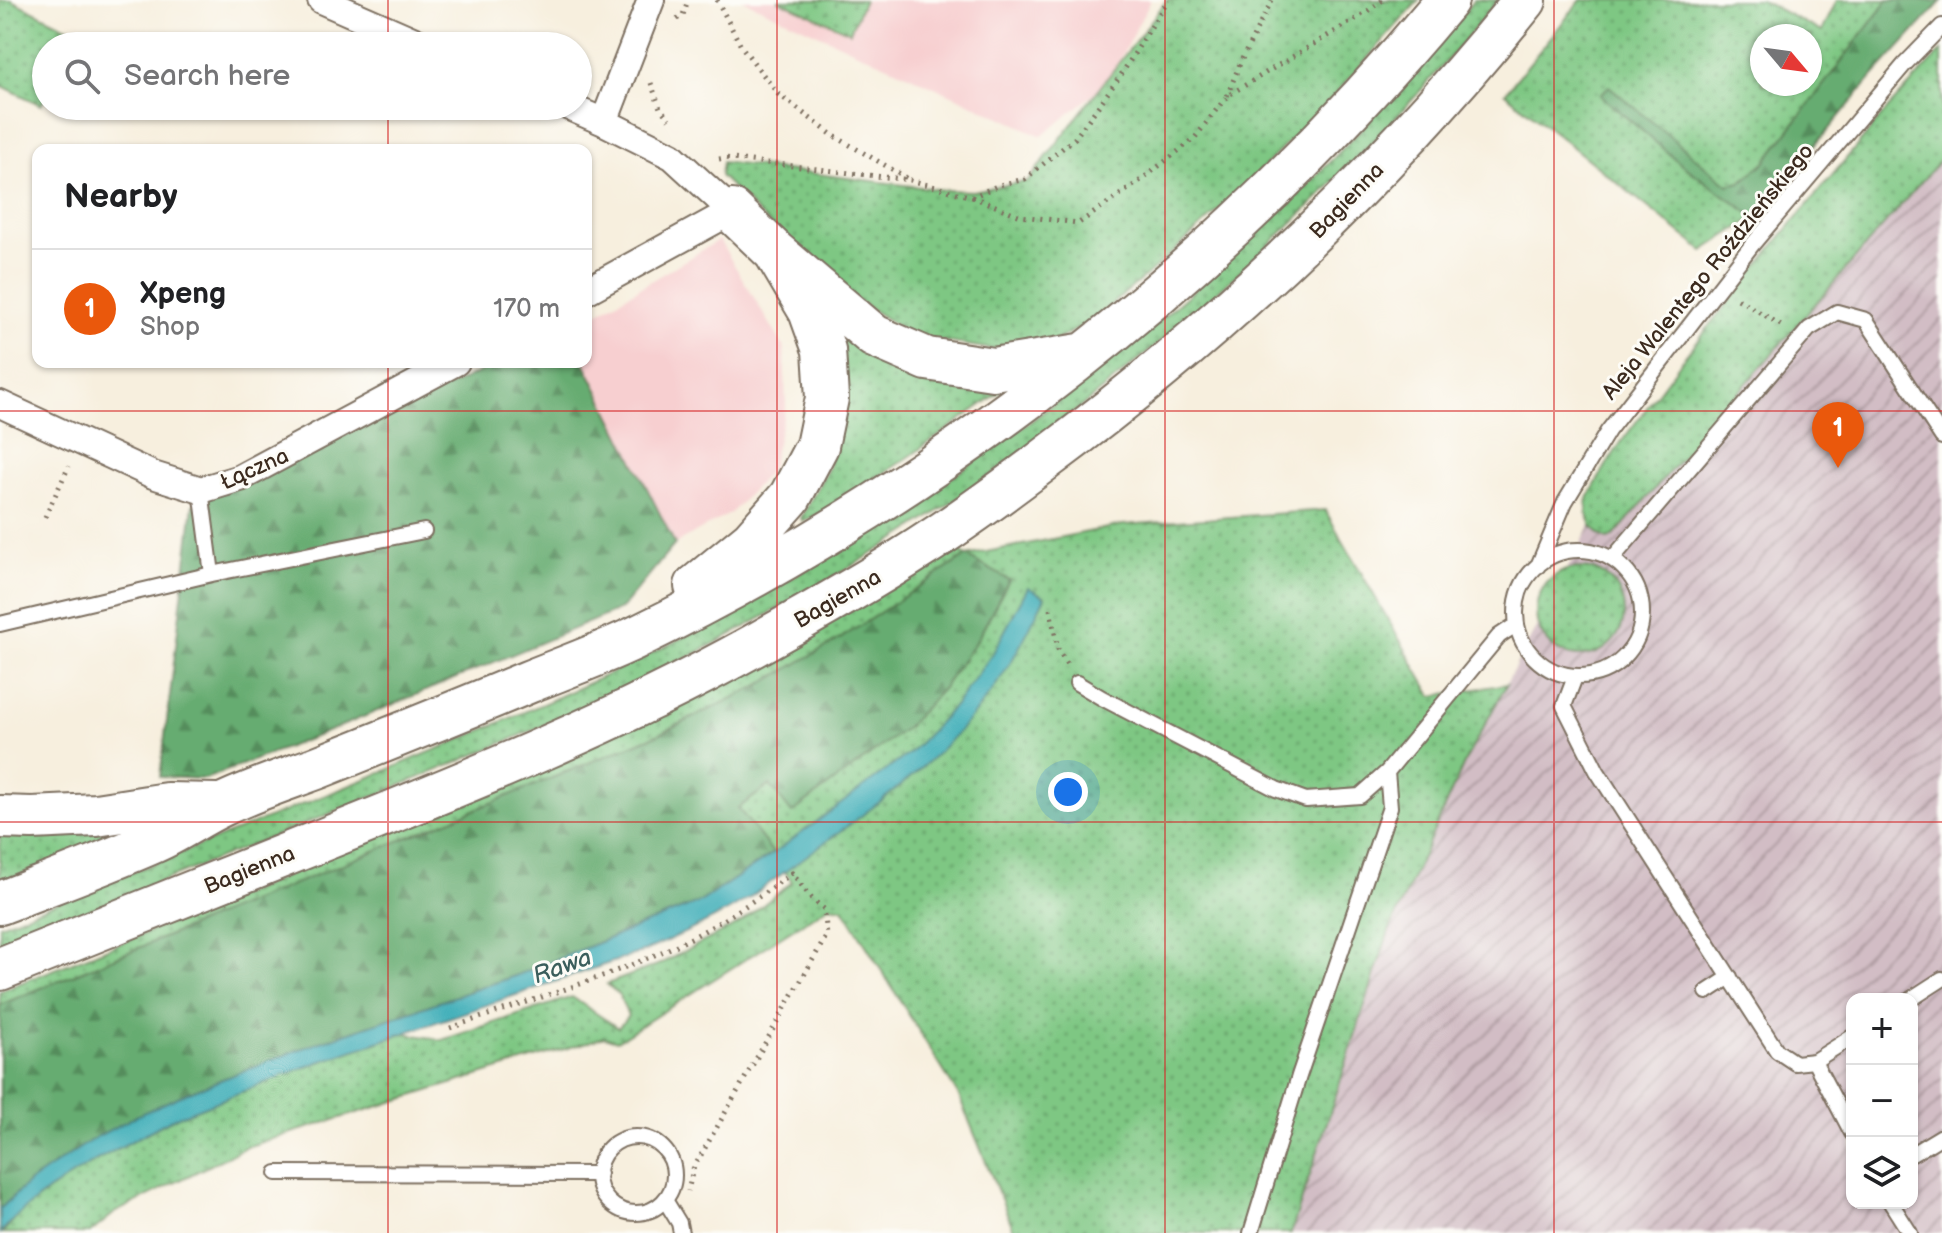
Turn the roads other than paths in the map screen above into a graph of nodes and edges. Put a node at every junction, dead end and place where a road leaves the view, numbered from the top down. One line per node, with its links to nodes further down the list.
1 (321, 0): 6 (street)
2 (651, 0): 8 (street)
3 (1447, 0): 12 (main road)
4 (1525, 0): 30 (main road, Bagienna)
5 (1942, 26): 19 (lane, Aleja Walentego Roździeńskiego)
6 (394, 32)
7 (592, 120): 8 (street)
8 (604, 122): 9 (street)
9 (732, 211): 10 (main road); 11 (street)
10 (775, 252): 12 (main road); 23 (main road)
11 (592, 288)
12 (1085, 354): 23 (main road)
13 (445, 368): 16 (street, Łączna)
14 (0, 404): 16 (street, Łączna)
15 (1942, 437): 18 (lane)
16 (201, 490): 20 (lane)
17 (424, 531): 20 (lane)
18 (1612, 559): 19 (lane); 24 (lane)
19 (1538, 566): 22 (lane)
20 (212, 574): 21 (lane)
21 (0, 624)
22 (1517, 624): 24 (lane); 26 (lane)
23 (630, 640): 27 (main road)
24 (1575, 677): 31 (lane)
25 (1077, 683): 26 (lane)
26 (1387, 772): 45 (lane)
27 (222, 805): 28 (main road); 29 (main road)
28 (0, 817)
29 (0, 903)
30 (0, 969)
31 (1730, 977): 33 (lane); 36 (lane)
32 (1942, 979): 34 (lane)
33 (1707, 992)
34 (1918, 994)
35 (1846, 1041): 36 (lane)
36 (1814, 1061): 37 (lane)
37 (1846, 1122)
38 (1942, 1136): 39 (lane)
39 (1918, 1150)
40 (277, 1173): 41 (lane)
41 (599, 1174): 42 (lane); 42 (lane)
42 (665, 1200): 44 (lane)
43 (1895, 1209): 46 (lane)
44 (680, 1228)
45 (1251, 1233)
46 (1910, 1233)

